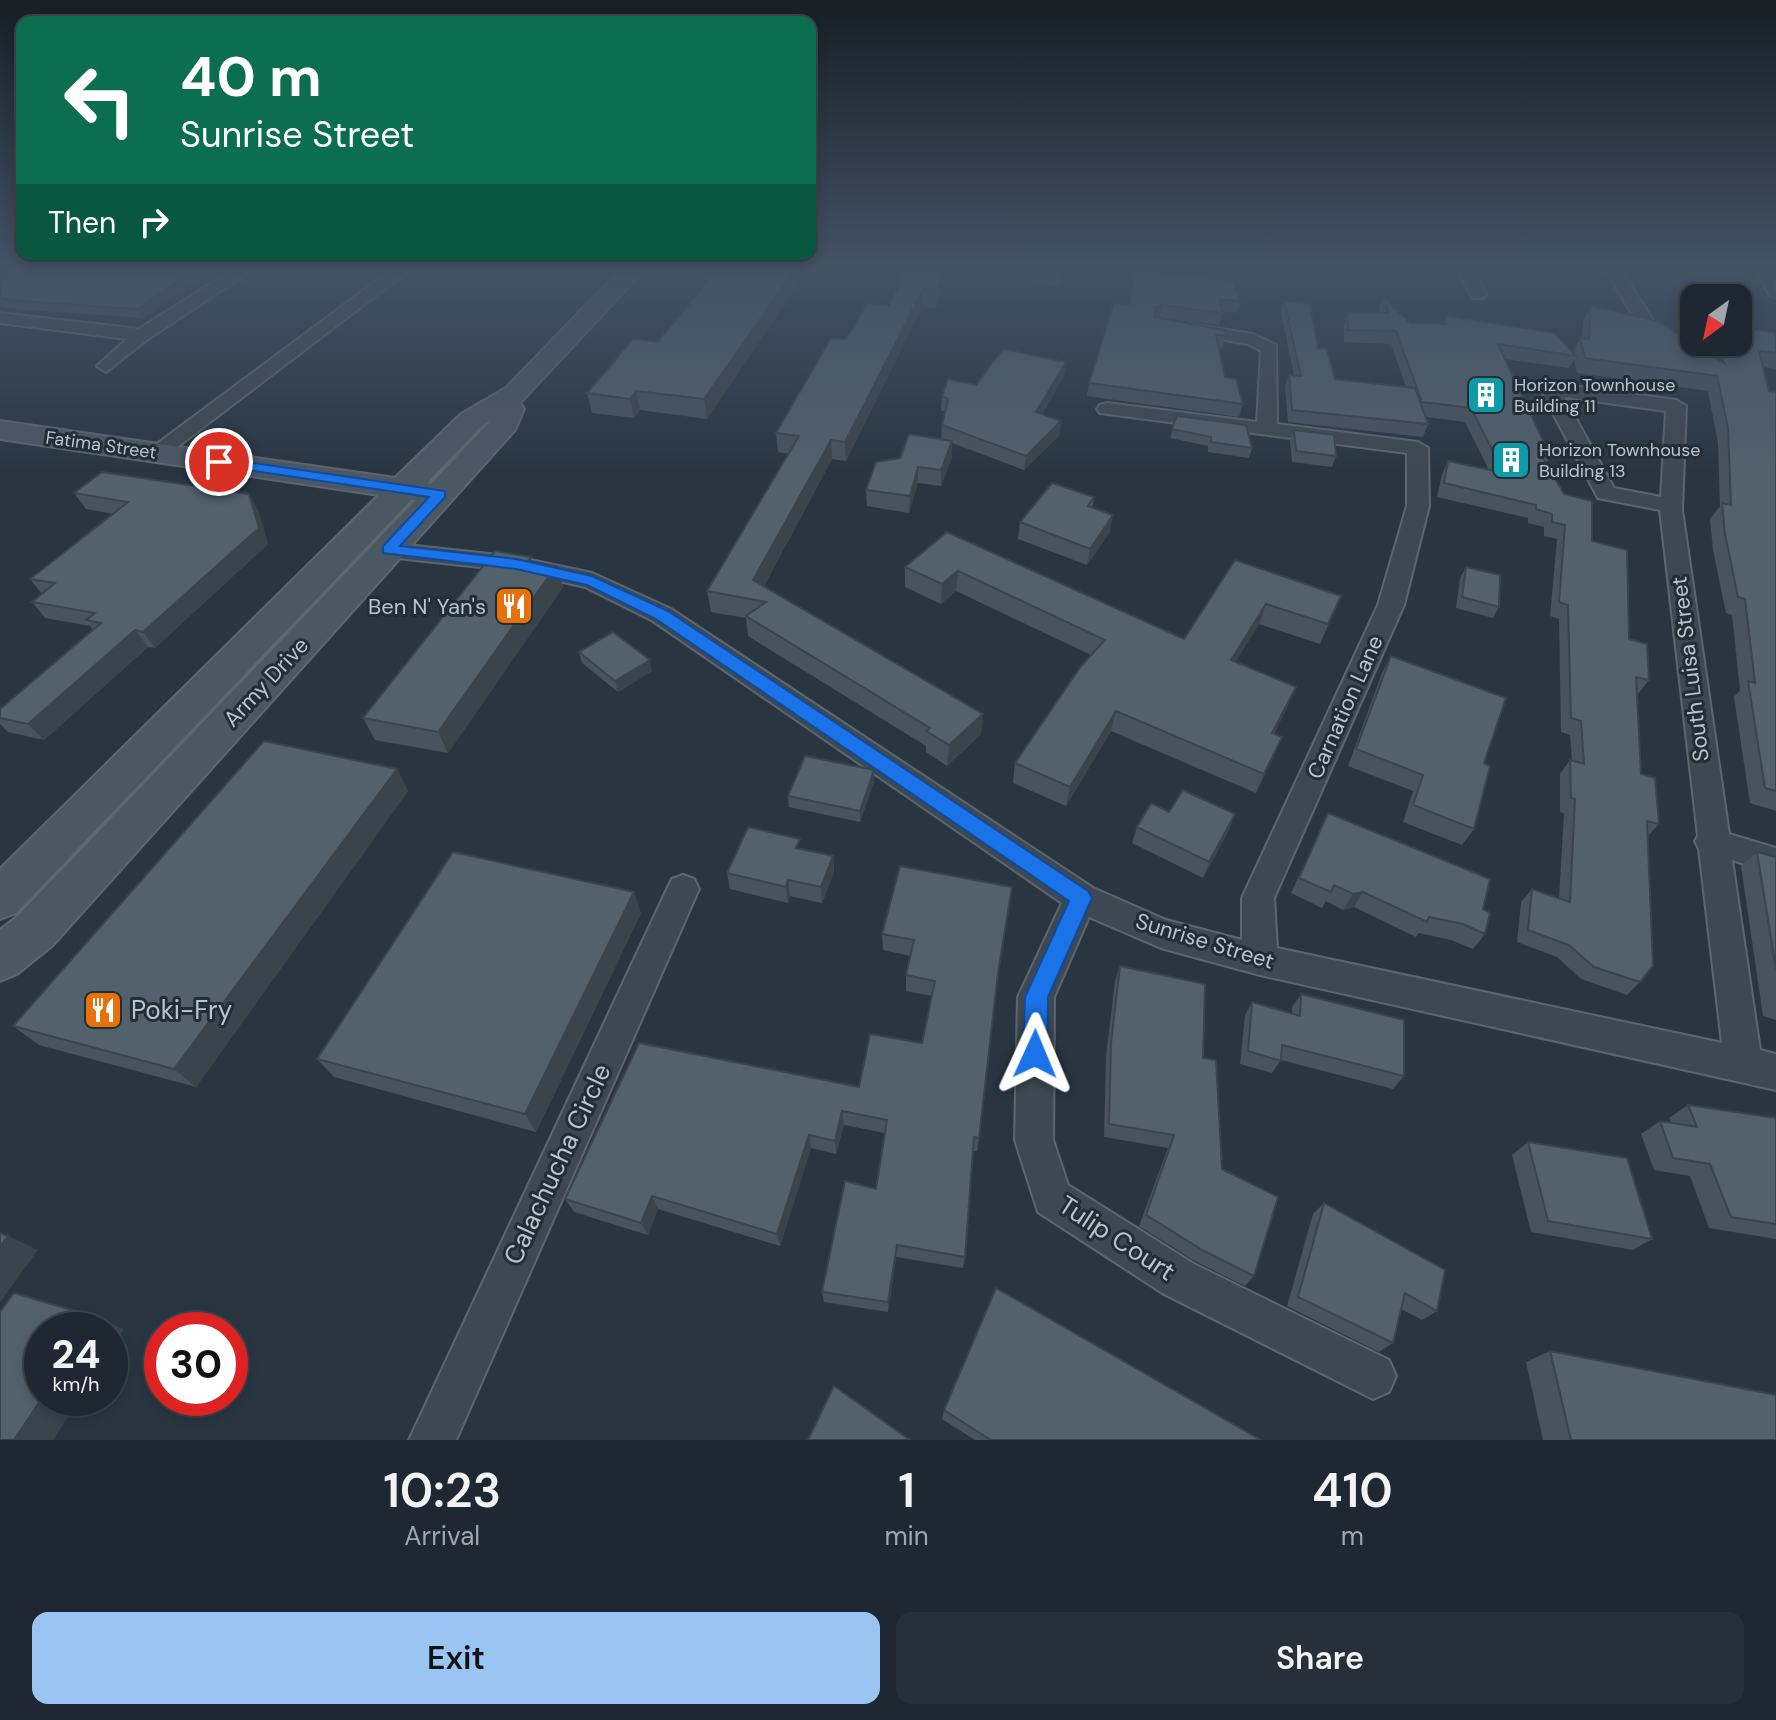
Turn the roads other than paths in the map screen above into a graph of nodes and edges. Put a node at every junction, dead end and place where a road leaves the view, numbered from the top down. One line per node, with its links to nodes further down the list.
1 (141, 336): 5 (street)
2 (313, 336): 9 (street)
3 (571, 336): 10 (main road, Army Drive)
4 (1238, 336): 7 (street)
5 (106, 366)
6 (1107, 409): 7 (street)
7 (1267, 428): 19 (street, Carnation Lane)
8 (0, 430): 9 (main road, Fatima Street)
9 (157, 453): 10 (main road, Fatima Street)
10 (422, 491): 12 (main road, Army Drive); 17 (main road, Army Drive)
11 (1670, 501): 11 (street, South Luisa Street); 13 (street, South Luisa Street)
12 (388, 550): 16 (street, Sunrise Street); 18 (main road, Army Drive)
13 (1711, 841): 14 (street); 20 (street, South Luisa Street)
14 (1776, 861)
15 (683, 889): 23 (street, Calachucha Circle)
16 (1081, 898): 19 (street, Sunrise Street); 22 (street, Tulip Court)
17 (0, 899)
18 (0, 959)
19 (1260, 960): 20 (street, Sunrise Street)
20 (1743, 1064): 21 (street, Sunrise Street)
21 (1776, 1072)
22 (1373, 1376)
23 (432, 1440)

